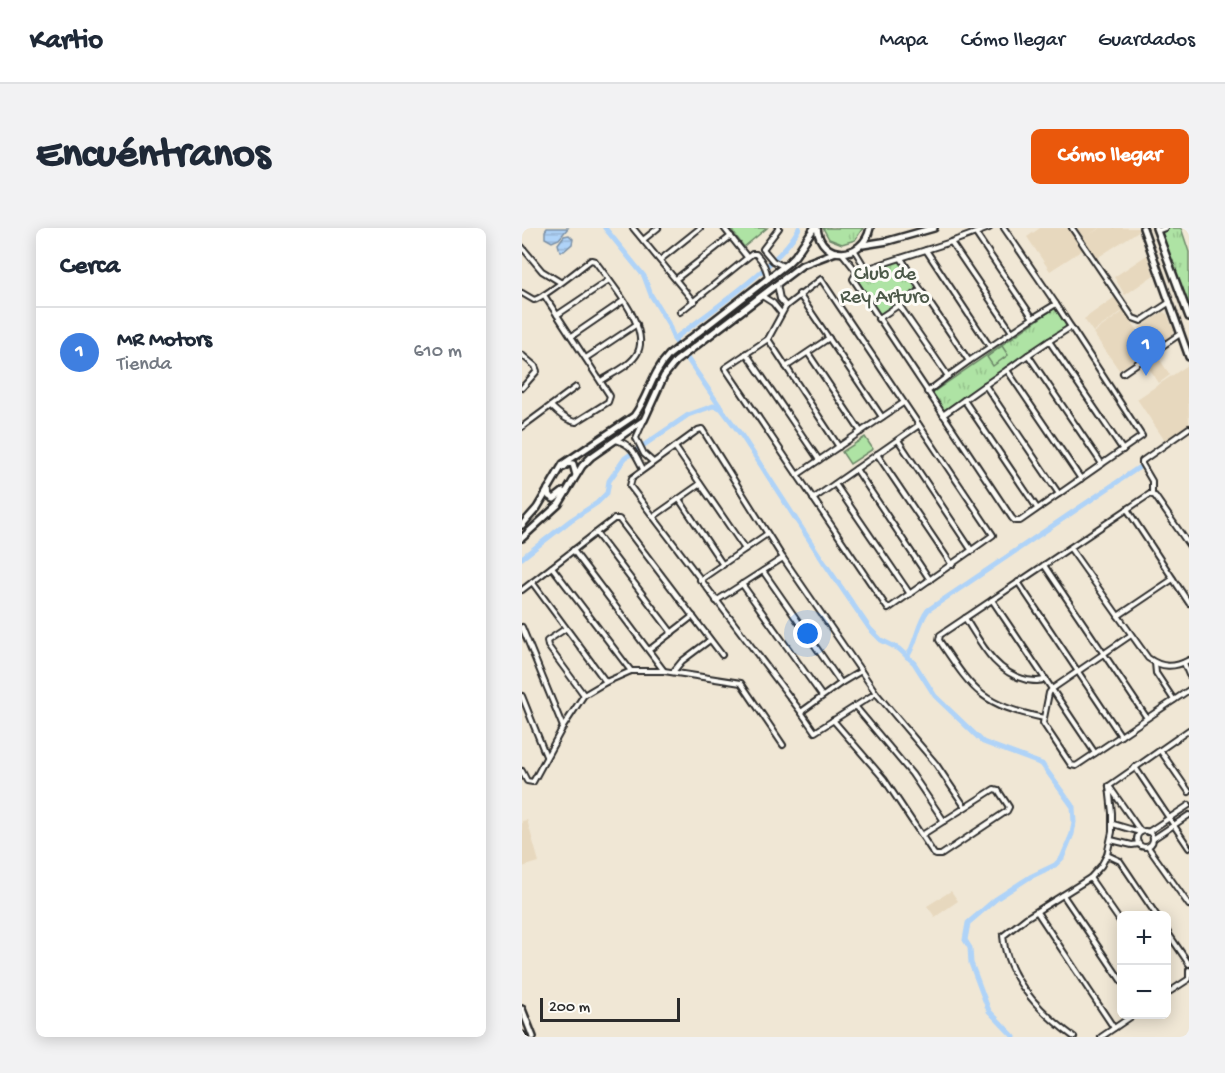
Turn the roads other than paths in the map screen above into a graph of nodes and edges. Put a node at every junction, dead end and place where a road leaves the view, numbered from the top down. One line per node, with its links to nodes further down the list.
1 (633, 228): 17 (street)
2 (658, 228): 17 (street)
3 (700, 228): 26 (street)
4 (724, 228): 16 (street)
5 (779, 228): 27 (street)
6 (815, 228): 23 (street); 27 (street)
7 (870, 228): 19 (street)
8 (934, 228): 19 (street)
9 (989, 228): 15 (street)
10 (1004, 228): 43 (street)
11 (1072, 228): 42 (street)
12 (1143, 228): 42 (street)
13 (1165, 228): 14 (street)
14 (1157, 229): 49 (street)
15 (976, 234): 18 (street); 50 (street)
16 (731, 236): 24 (street); 30 (street)
17 (643, 240): 26 (street)
18 (951, 242): 22 (street); 54 (street)
19 (863, 245): 21 (street)
20 (522, 247): 33 (street)
21 (855, 250): 23 (street); 28 (street)
22 (926, 250): 25 (street); 60 (street)
23 (839, 252): 29 (street); 34 (street)
24 (747, 257): 31 (street); 41 (street)
25 (901, 258): 28 (street); 35 (street)
26 (660, 260): 30 (street)
27 (784, 266): 31 (street)
28 (866, 269): 29 (street)
29 (857, 272): 51 (street)
30 (676, 279): 41 (street)
31 (768, 279): 100 (street)
32 (609, 280): 33 (street); 40 (street); 48 (street)
33 (560, 282): 38 (street)
34 (777, 283): 39 (street); 45 (street)
35 (921, 290): 44 (street); 67 (street)
36 (522, 293): 38 (street)
37 (799, 294): 45 (street); 57 (street); 78 (street)
38 (544, 296): 48 (street)
39 (761, 296): 47 (street); 82 (street)
40 (623, 301): 52 (street); 56 (street)
41 (694, 302): 46 (street)
42 (1170, 302): 55 (street)
43 (1056, 304): 50 (street); 53 (street)
44 (899, 305): 51 (street); 71 (street)
45 (786, 306): 47 (street)
46 (680, 312)
47 (781, 313): 58 (street)
48 (558, 315): 56 (street)
49 (1189, 317)
50 (1033, 318): 54 (street)
51 (878, 320): 76 (street)
52 (637, 324): 66 (street); 72 (street)
53 (1071, 327): 59 (street); 91 (street)
54 (1012, 332): 60 (street)
55 (1181, 333): 65 (street); 70 (street)
56 (572, 336): 66 (street)
57 (829, 338): 62 (street); 81 (street)
58 (768, 339): 61 (street); 68 (street)
59 (1049, 341): 64 (street); 91 (street)
60 (990, 347): 67 (street)
61 (746, 353): 93 (street); 99 (street)
62 (808, 353): 68 (street); 86 (street)
63 (522, 355): 75 (street)
64 (1028, 356): 69 (street); 95 (street)
65 (1189, 357)
66 (586, 358): 72 (street)
67 (969, 361): 71 (street)
68 (786, 367): 90 (street)
69 (1007, 370): 73 (street); 101 (street)
70 (1123, 373)
71 (948, 376): 76 (street)
72 (601, 381): 79 (street)
73 (986, 385): 77 (street); 106 (street)
74 (576, 387): 79 (street)
75 (522, 388)
76 (927, 392): 80 (street)
77 (964, 400): 80 (street); 110 (street)
78 (903, 403): 81 (street); 83 (street)
79 (551, 406): 84 (street)
80 (943, 415): 110 (street)
81 (882, 417): 86 (street)
82 (644, 420): 87 (street); 94 (street)
83 (919, 425): 88 (street); 121 (street)
84 (522, 427)
85 (1189, 428): 107 (street)
86 (861, 432): 90 (street)
87 (615, 440): 96 (street); 98 (street)
88 (898, 440): 92 (street); 121 (street)
89 (675, 447): 94 (street); 103 (street); 115 (street)
90 (839, 447): 93 (street)
91 (1123, 450): 95 (street)
92 (877, 454): 97 (street); 124 (street)
93 (819, 460): 99 (street)
94 (653, 462): 96 (street)
95 (1102, 464): 101 (street)
96 (643, 469): 112 (street)
97 (856, 469): 104 (street); 130 (street)
98 (576, 475): 100 (street); 102 (street)
99 (797, 475): 109 (street)
100 (555, 477): 105 (street)
101 (1081, 479): 106 (street)
102 (572, 483): 105 (street); 116 (street)
103 (700, 484): 108 (street); 119 (street)
104 (835, 484): 109 (street); 135 (street)
105 (548, 489): 113 (street)
106 (1059, 494): 110 (street)
107 (1152, 494): 111 (street); 117 (street)
108 (679, 499): 112 (street); 123 (street)
109 (813, 499): 135 (street)
110 (1037, 508)
111 (1127, 509): 118 (street); 128 (street)
112 (653, 517): 129 (street)
113 (522, 525)
114 (596, 533): 120 (street); 140 (street); 145 (street)
115 (767, 534): 119 (street); 122 (street)
116 (522, 538)
117 (1189, 545)
118 (1070, 548): 125 (street); 141 (street)
119 (745, 549): 123 (street)
120 (573, 550): 126 (street); 148 (street)
121 (972, 551): 124 (street)
122 (783, 558): 127 (street); 158 (street)
123 (723, 565): 129 (street)
124 (951, 565): 130 (street)
125 (1044, 565): 132 (street); 149 (street)
126 (552, 567): 131 (street); 154 (street)
127 (763, 571): 133 (street); 162 (street)
128 (1173, 579): 136 (street); 141 (street)
129 (700, 580): 138 (street)
130 (930, 580): 135 (street)
131 (532, 582): 134 (street); 144 (street)
132 (1018, 582): 137 (street); 156 (street)
133 (742, 584): 138 (street); 168 (street)
134 (523, 588)
135 (910, 594)
136 (1187, 597): 139 (street)
137 (992, 600): 142 (street); 160 (street)
138 (716, 601): 171 (street)
139 (1189, 603)
140 (693, 616): 145 (street); 147 (street)
141 (1118, 616): 146 (street)
142 (965, 618): 160 (street); 172 (street)
143 (522, 627): 175 (street)
144 (565, 629): 161 (street); 166 (street)
145 (672, 633): 148 (street)
146 (1131, 635): 149 (street); 152 (street)
147 (710, 640): 150 (street); 157 (street)
148 (649, 650): 155 (street)
149 (1104, 654): 156 (street); 173 (street)
150 (722, 656)
151 (1189, 660): 153 (street)
152 (1155, 663): 153 (street); 169 (street)
153 (1184, 663): 159 (street)
154 (632, 671): 155 (street); 161 (street)
155 (664, 671): 157 (street)
156 (1079, 671): 163 (street); 177 (street)
157 (673, 672): 178 (street)
158 (861, 672): 162 (street); 165 (street)
159 (1189, 675)
160 (1046, 679): 163 (street)
161 (606, 682): 166 (street)
162 (841, 683): 168 (street)
163 (1052, 689): 172 (street); 180 (street)
164 (1189, 690): 169 (street)
165 (876, 693): 170 (street); 187 (street)
166 (584, 695): 175 (street)
167 (522, 696): 181 (street)
168 (822, 696): 171 (street)
169 (1174, 700): 173 (street)
170 (855, 706): 174 (street); 190 (street)
171 (801, 712): 174 (street)
172 (1044, 718): 180 (street)
173 (1147, 718): 177 (street)
174 (833, 720): 195 (street)
175 (563, 728): 181 (street)
176 (1189, 730): 179 (street)
177 (1121, 736): 180 (street)
178 (783, 745)
179 (1160, 750): 182 (street); 185 (street)
180 (1095, 753)
181 (546, 757): 183 (street)
182 (1135, 768): 184 (street); 189 (street)
183 (522, 771)
184 (1109, 786): 191 (street); 193 (street)
185 (1189, 792)
186 (1189, 805): 189 (street)
187 (965, 807): 190 (street); 195 (street)
188 (1189, 815): 192 (street)
189 (1169, 818): 192 (street); 194 (street)
190 (944, 821): 195 (street)
191 (1113, 824): 193 (street); 197 (street)
192 (1174, 826): 196 (street); 200 (street)
193 (1141, 832): 194 (street); 198 (street)
194 (1149, 832): 196 (street)
195 (922, 835)
196 (1153, 839): 199 (street)
197 (1111, 840): 198 (street); 201 (street)
198 (1139, 844): 199 (street)
199 (1149, 846): 204 (street)
200 (1189, 848)
201 (1107, 855): 202 (street); 205 (street)
202 (1090, 878): 203 (street); 207 (street)
203 (1063, 895): 206 (street); 211 (street)
204 (1189, 905)
205 (1153, 911)
206 (1036, 912): 215 (street); 217 (street)
207 (1117, 917)
208 (1171, 936): 209 (street)
209 (1189, 964)
210 (1189, 970): 212 (street)
211 (1117, 975)
212 (1171, 990)
213 (522, 1009): 216 (street)
214 (1128, 1019): 215 (street)
215 (1114, 1028): 218 (street)
216 (533, 1037)
217 (1074, 1037)
218 (1101, 1037)

